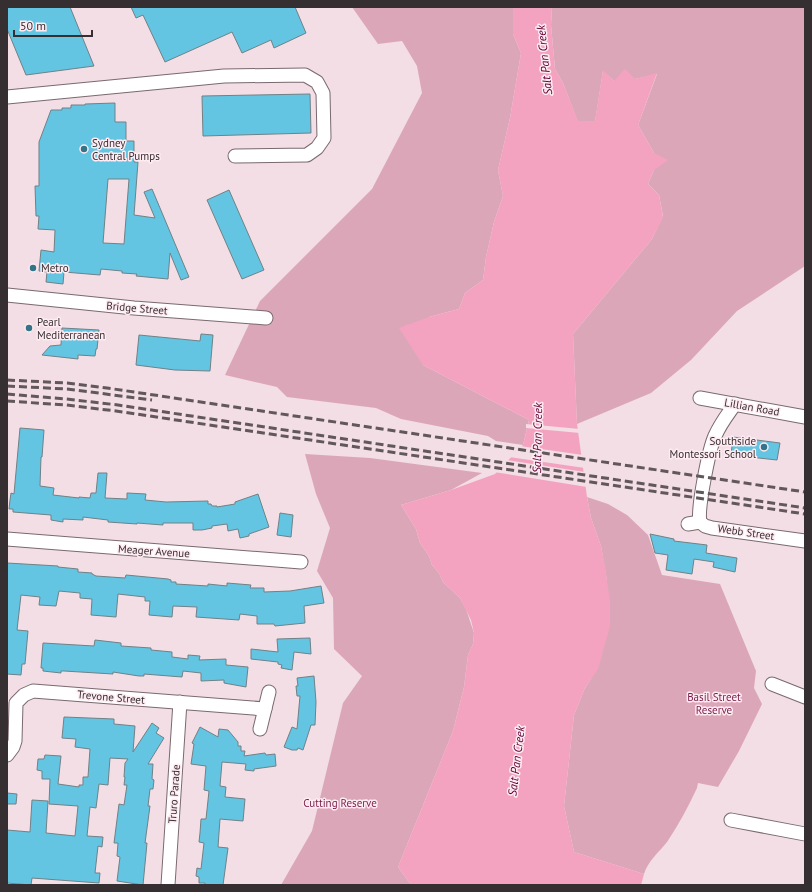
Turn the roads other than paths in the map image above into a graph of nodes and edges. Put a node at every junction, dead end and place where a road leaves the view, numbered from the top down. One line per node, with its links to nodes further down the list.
1 (7, 97): 2 (street)
2 (235, 156)
3 (7, 295): 4 (street, Bridge Street)
4 (266, 318)
5 (700, 398): 6 (street, Lillian Road)
6 (735, 404): 7 (street, Lillian Road); 9 (street, Webb Street)
7 (805, 417)
8 (7, 540): 10 (street, Meager Avenue)
9 (805, 541)
10 (301, 562)
11 (772, 684): 13 (street)
12 (269, 692): 15 (street)
13 (805, 697)
14 (180, 702): 15 (street, Trevone Street); 17 (street, Trevone Street); 20 (street, Truro Parade)
15 (265, 709): 16 (street)
16 (260, 729)
17 (7, 755)
18 (731, 820): 19 (street)
19 (805, 834)
20 (168, 885)

